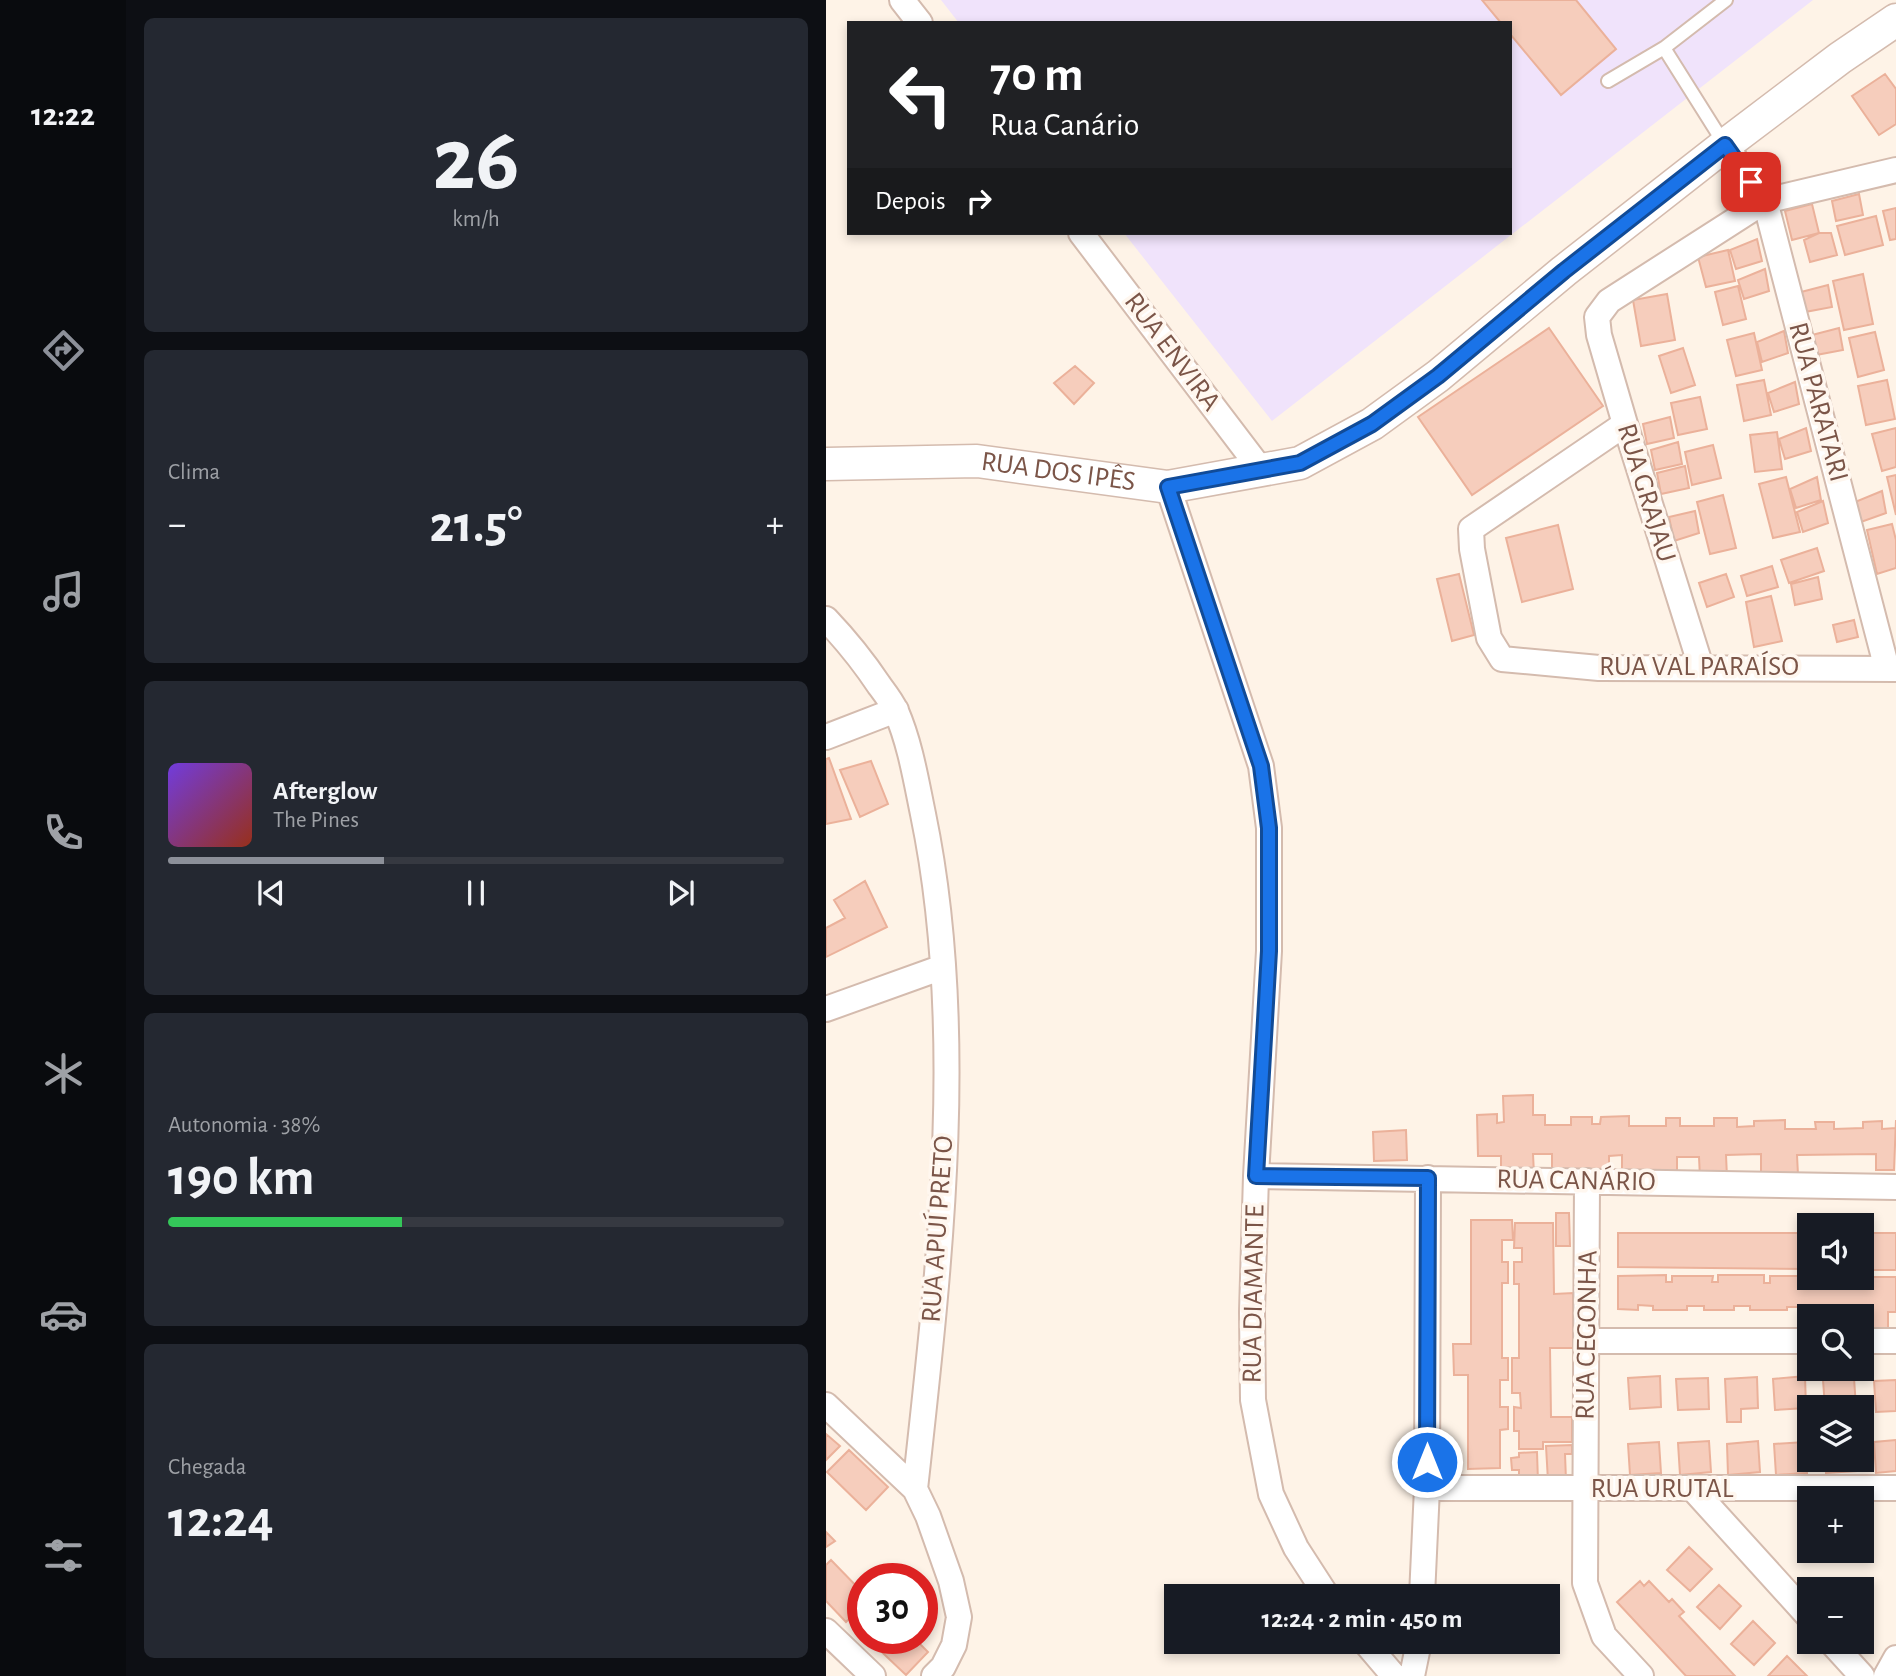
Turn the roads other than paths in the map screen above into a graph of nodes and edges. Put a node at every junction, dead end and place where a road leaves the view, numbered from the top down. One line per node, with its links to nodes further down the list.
1 (902, 0): 4 (street)
2 (1726, 0): 5 (lane)
3 (1896, 20): 7 (street, RUA DOS IPÊS)
4 (918, 21)
5 (1664, 48): 6 (lane); 7 (lane)
6 (1608, 80)
7 (1725, 145): 9 (street, RUA PARATARI); 13 (street, RUA DOS IPÊS)
8 (1896, 170): 9 (street)
9 (1765, 201): 11 (street, RUA GRAJAU); 17 (street, RUA PARATARI)
10 (1083, 235): 13 (street, RUA ENVIRA)
11 (1625, 424): 16 (street, RUA GRAJAU); 16 (street, RUA VAL PARAÍSO)
12 (826, 464): 14 (street, RUA DOS IPÊS)
13 (1262, 471): 14 (street, RUA DOS IPÊS)
14 (1168, 487): 22 (street, RUA DIAMANTE)
15 (826, 619): 18 (street, RUA APUÍ PRETO)
16 (1701, 667): 17 (street, RUA VAL PARAÍSO)
17 (1892, 669)
18 (896, 710): 19 (street); 20 (street, RUA APUÍ PRETO)
19 (826, 737)
20 (943, 967): 21 (street); 33 (street, RUA APUÍ PRETO)
21 (826, 1009)
22 (1256, 1176): 23 (street, RUA CANÁRIO); 36 (street, RUA DIAMANTE)
23 (1428, 1178): 24 (street, RUA CANÁRIO); 31 (street)
24 (1587, 1181): 25 (street, RUA CANÁRIO); 26 (street, RUA CEGONHA)
25 (1896, 1187)
26 (1588, 1341): 27 (street); 34 (street, RUA CEGONHA)
27 (1797, 1341)
28 (1874, 1341): 29 (street)
29 (1896, 1341)
30 (826, 1405): 33 (street)
31 (1427, 1488): 34 (street, RUA URUTAL); 37 (street)
32 (1896, 1488): 35 (street, RUA URUTAL)
33 (915, 1489): 45 (street)
34 (1585, 1489): 35 (street, RUA URUTAL); 48 (street, RUA CEGONHA)
35 (1693, 1489): 38 (street)
36 (1319, 1584)
37 (1423, 1584)
38 (1797, 1604)
39 (826, 1632): 44 (street)
40 (1375, 1654): 46 (street)
41 (1417, 1654): 47 (street)
42 (1842, 1654): 49 (street)
43 (1896, 1658): 50 (street)
44 (873, 1676)
45 (934, 1676)
46 (1394, 1676)
47 (1412, 1676)
48 (1641, 1676)
49 (1862, 1676)
50 (1886, 1676)

